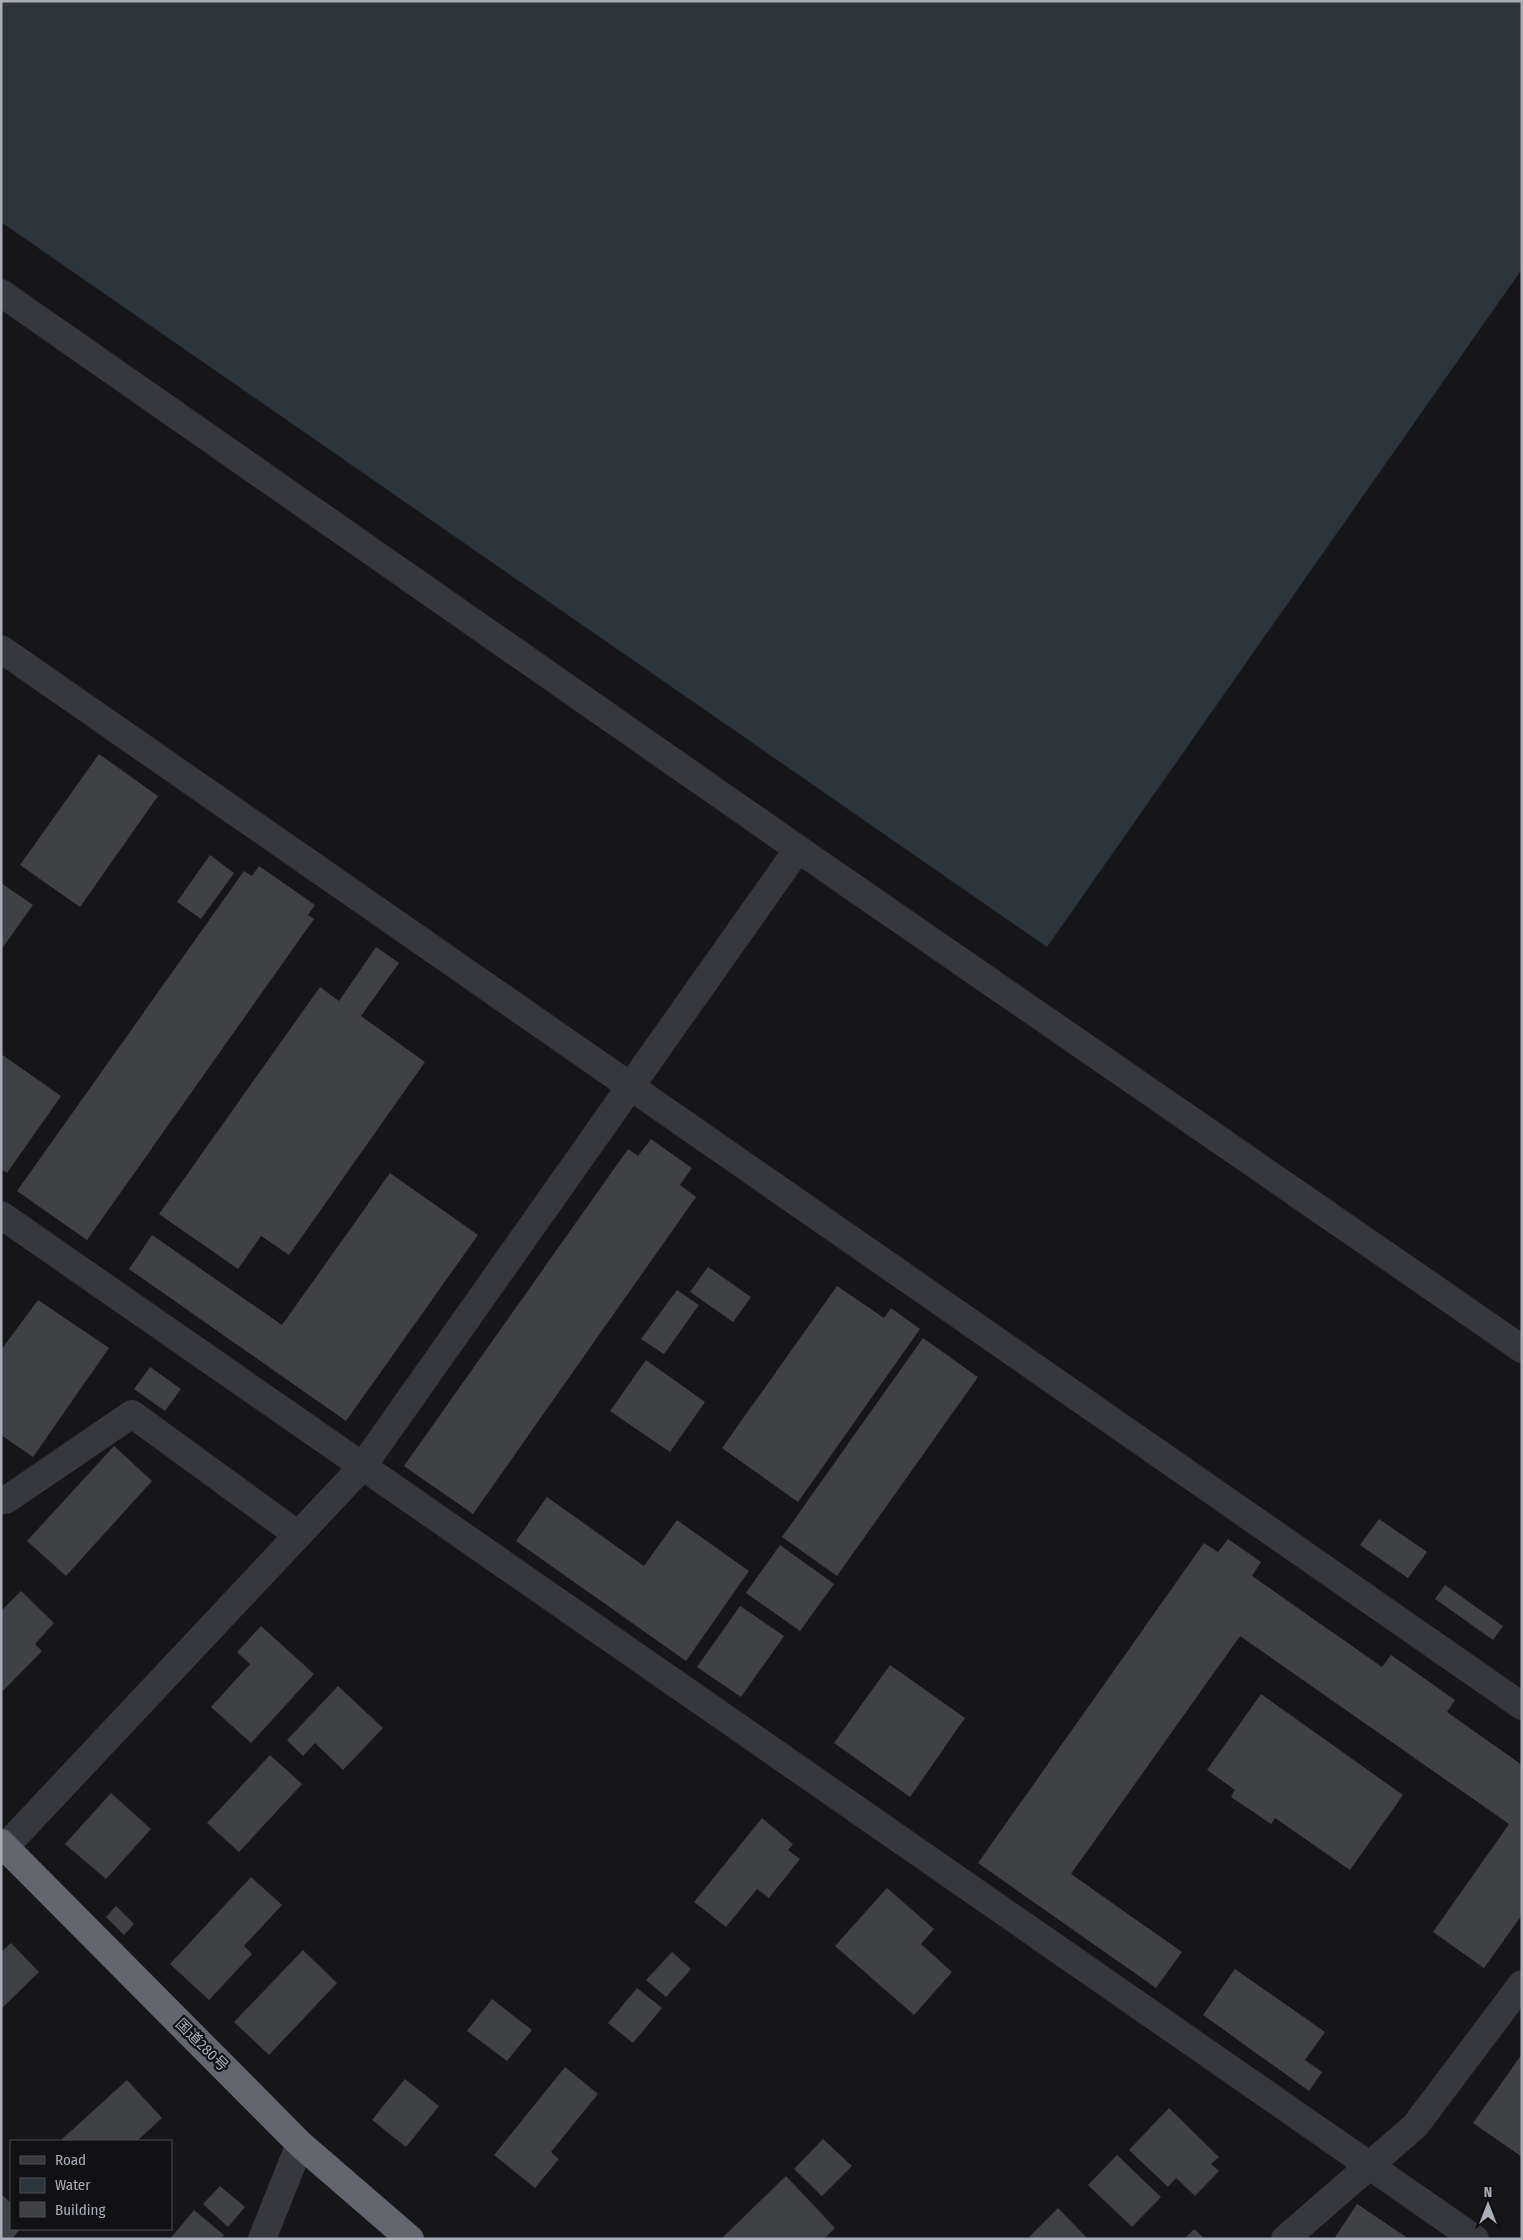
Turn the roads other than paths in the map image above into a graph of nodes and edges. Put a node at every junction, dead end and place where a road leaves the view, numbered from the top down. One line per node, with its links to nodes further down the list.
1 (1, 293): 3 (street)
2 (1, 649): 4 (street)
3 (798, 849): 4 (street); 6 (street)
4 (630, 1085): 7 (street); 10 (street)
5 (1, 1215): 7 (street)
6 (1522, 1349)
7 (362, 1467): 9 (street); 14 (street)
8 (6, 1500): 9 (street)
9 (298, 1535): 11 (street)
10 (1522, 1706)
11 (3, 1845): 13 (highway, 国道280号)
12 (1522, 1984): 14 (street)
13 (300, 2144): 15 (street); 16 (highway, 国道280号)
14 (1371, 2166): 17 (street); 18 (street)
15 (262, 2239)
16 (410, 2239)
17 (1285, 2239)
18 (1475, 2239)

